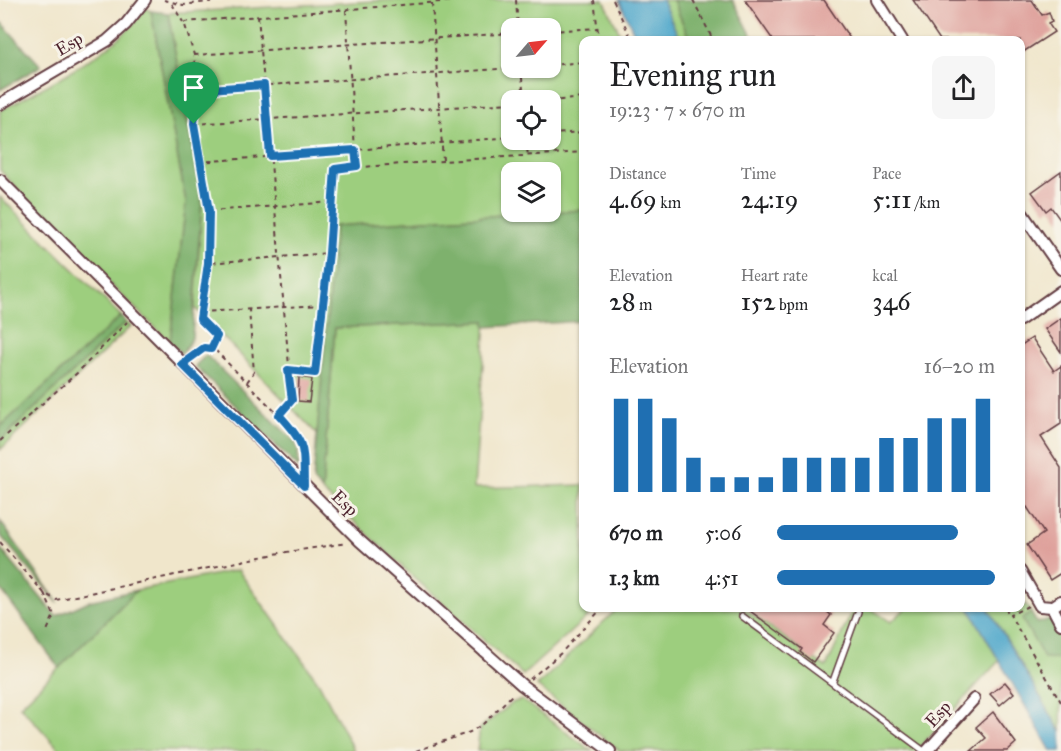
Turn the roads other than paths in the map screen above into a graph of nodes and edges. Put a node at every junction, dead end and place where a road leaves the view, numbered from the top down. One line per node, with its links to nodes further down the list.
1 (145, 0): 4 (street, Esp)
2 (877, 0): 3 (street)
3 (900, 36)
4 (0, 104)
5 (0, 180): 17 (street, Esp)
6 (1025, 217): 7 (street)
7 (1061, 269)
8 (1061, 291): 9 (street)
9 (1025, 316)
10 (1025, 581): 11 (street)
11 (1057, 604): 14 (street)
12 (858, 612): 15 (lane)
13 (742, 616): 15 (lane)
14 (1061, 624)
15 (833, 681): 18 (lane)
16 (974, 699): 18 (street, Esp)
17 (610, 751)
18 (926, 751)

